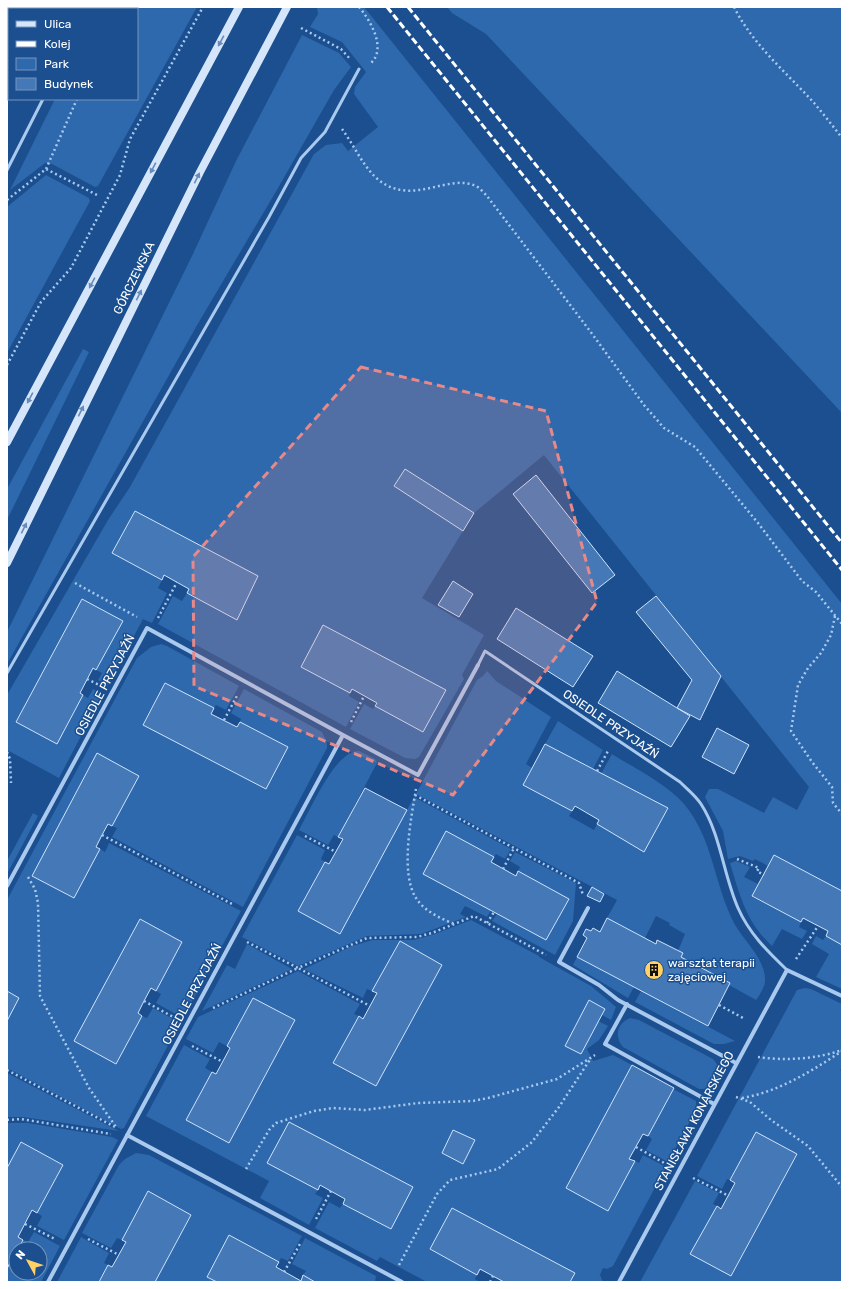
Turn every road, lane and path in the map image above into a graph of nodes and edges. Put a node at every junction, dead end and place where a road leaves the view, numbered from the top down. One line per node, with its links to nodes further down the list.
1 (203, 7): 17 (path)
2 (239, 7): 18 (main road, one-way to 18)
3 (287, 7): 19 (main road, GÓRCZEWSKA, one-way to 3)
4 (360, 7): 8 (path)
5 (734, 7): 12 (path)
6 (301, 28): 7 (path)
7 (355, 64)
8 (359, 69): 11 (lane)
9 (42, 100): 14 (lane)
10 (77, 100): 13 (path)
11 (333, 117): 20 (lane); 22 (path)
12 (842, 138)
13 (46, 169): 15 (path); 16 (path)
14 (7, 170)
15 (99, 196)
16 (7, 200)
17 (7, 365)
18 (7, 442)
19 (7, 563)
20 (63, 576): 24 (path); 27 (lane)
21 (177, 582): 25 (path)
22 (835, 616): 23 (path); 36 (path)
23 (842, 624)
24 (147, 628): 25 (street, OSIEDLE PRZYJAŹŃ); 42 (street, OSIEDLE PRZYJAŹŃ)
25 (152, 630): 28 (street, OSIEDLE PRZYJAŹŃ)
26 (478, 665): 31 (street, OSIEDLE PRZYJAŹŃ); 55 (lane, OSIEDLE PRZYJAŹŃ)
27 (7, 673)
28 (246, 680): 30 (path); 31 (street, OSIEDLE PRZYJAŹŃ)
29 (364, 696): 31 (path)
30 (224, 720)
31 (343, 735): 37 (street, OSIEDLE PRZYJAŹŃ)
32 (7, 752): 35 (path)
33 (615, 753): 34 (path)
34 (597, 771)
35 (10, 783)
36 (842, 814)
37 (292, 829): 40 (path); 47 (street, OSIEDLE PRZYJAŹŃ)
38 (102, 835): 47 (path)
39 (514, 848): 43 (path); 46 (path); 50 (path)
40 (336, 852)
41 (735, 859): 44 (path)
42 (18, 865): 45 (street, OSIEDLE PRZYJAŹŃ); 70 (path)
43 (504, 869)
44 (764, 875)
45 (7, 886)
46 (588, 908): 53 (street)
47 (247, 912): 52 (street, OSIEDLE PRZYJAŹŃ)
48 (494, 912): 49 (path)
49 (487, 923): 50 (path); 53 (path)
50 (454, 924): 54 (path)
51 (818, 926): 55 (path)
52 (234, 936): 54 (path); 62 (street, OSIEDLE PRZYJAŹŃ)
53 (559, 962): 58 (street)
54 (298, 968): 60 (path); 62 (path)
55 (787, 970): 56 (street, OSIEDLE PRZYJAŹŃ); 69 (street, STANISŁAWA KONARSKIEGO)
56 (842, 996)
57 (144, 1001): 62 (path)
58 (627, 1004): 64 (street); 69 (street)
59 (719, 1005): 61 (path)
60 (370, 1006)
61 (748, 1020)
62 (188, 1022): 63 (street, OSIEDLE PRZYJAŹŃ)
63 (179, 1039): 68 (path); 75 (street, OSIEDLE PRZYJAŹŃ)
64 (605, 1044): 67 (path); 73 (street)
65 (842, 1050): 66 (path); 72 (path)
66 (758, 1057)
67 (592, 1058): 78 (path); 90 (path)
68 (223, 1062)
69 (736, 1063): 73 (street, STANISŁAWA KONARSKIEGO)
70 (7, 1070)
71 (736, 1097): 72 (path)
72 (742, 1098): 80 (path)
73 (714, 1104): 94 (street, STANISŁAWA KONARSKIEGO)
74 (7, 1120): 75 (path)
75 (127, 1135): 84 (street, OSIEDLE PRZYJAŹŃ); 85 (street)
76 (636, 1147): 77 (path)
77 (670, 1166)
78 (246, 1169)
79 (693, 1178): 82 (path)
80 (842, 1187)
81 (331, 1191): 85 (path)
82 (728, 1196)
83 (25, 1224): 86 (path)
84 (75, 1232): 86 (street, OSIEDLE PRZYJAŹŃ); 87 (path)
85 (308, 1232): 88 (path); 90 (street)
86 (68, 1246): 91 (street, OSIEDLE PRZYJAŹŃ)
87 (119, 1255)
88 (284, 1272)
89 (493, 1276): 93 (path)
90 (393, 1277): 92 (street)
91 (48, 1282)
92 (402, 1282)
93 (490, 1282)
94 (619, 1282)

